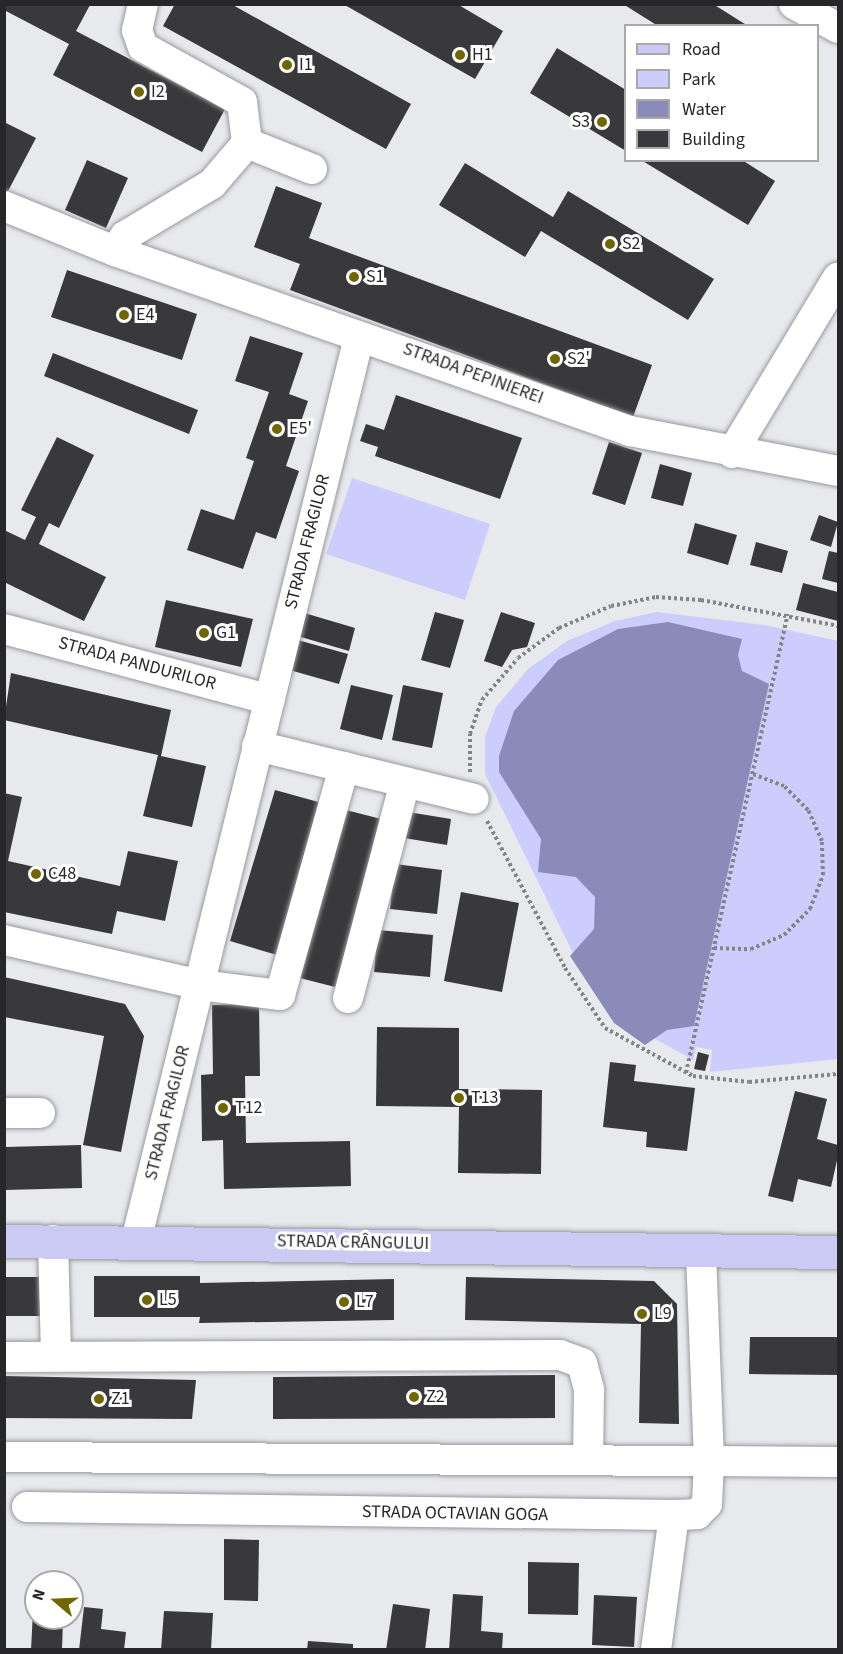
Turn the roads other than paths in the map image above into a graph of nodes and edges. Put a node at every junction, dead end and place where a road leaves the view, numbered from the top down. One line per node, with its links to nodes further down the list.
1 (143, 4): 4 (street)
2 (794, 4): 3 (street)
3 (838, 28)
4 (247, 143): 5 (street); 7 (street)
5 (312, 170)
6 (4, 206): 7 (street, STRADA PEPINIEREI)
7 (115, 251): 9 (street, STRADA PEPINIEREI)
8 (838, 277): 10 (street)
9 (359, 337): 10 (street, STRADA PEPINIEREI); 13 (street, STRADA FRAGILOR)
10 (732, 453): 11 (street, STRADA PEPINIEREI)
11 (838, 471)
12 (4, 629): 13 (street, STRADA PANDURILOR)
13 (270, 700): 14 (street, STRADA FRAGILOR)
14 (257, 746): 15 (street); 19 (street, STRADA FRAGILOR)
15 (344, 767): 16 (street); 19 (street)
16 (405, 783): 17 (street); 20 (street)
17 (474, 799)
18 (4, 940): 19 (street)
19 (200, 985): 25 (street, STRADA FRAGILOR)
20 (348, 998)
21 (4, 1113): 22 (street)
22 (40, 1113)
23 (4, 1240): 24 (main road, STRADA CRÂNGULUI)
24 (53, 1240): 25 (main road, STRADA CRÂNGULUI); 28 (street)
25 (136, 1241): 26 (main road, STRADA CRÂNGULUI)
26 (701, 1251): 27 (main road, STRADA CRÂNGULUI); 32 (street)
27 (838, 1252)
28 (56, 1355): 29 (street); 31 (street)
29 (4, 1357)
30 (4, 1457): 31 (street)
31 (588, 1460): 32 (street)
32 (709, 1461): 33 (street); 35 (street, STRADA OCTAVIAN GOGA)
33 (838, 1462)
34 (27, 1507): 35 (street, STRADA OCTAVIAN GOGA)
35 (674, 1515): 36 (street)
36 (656, 1650)

